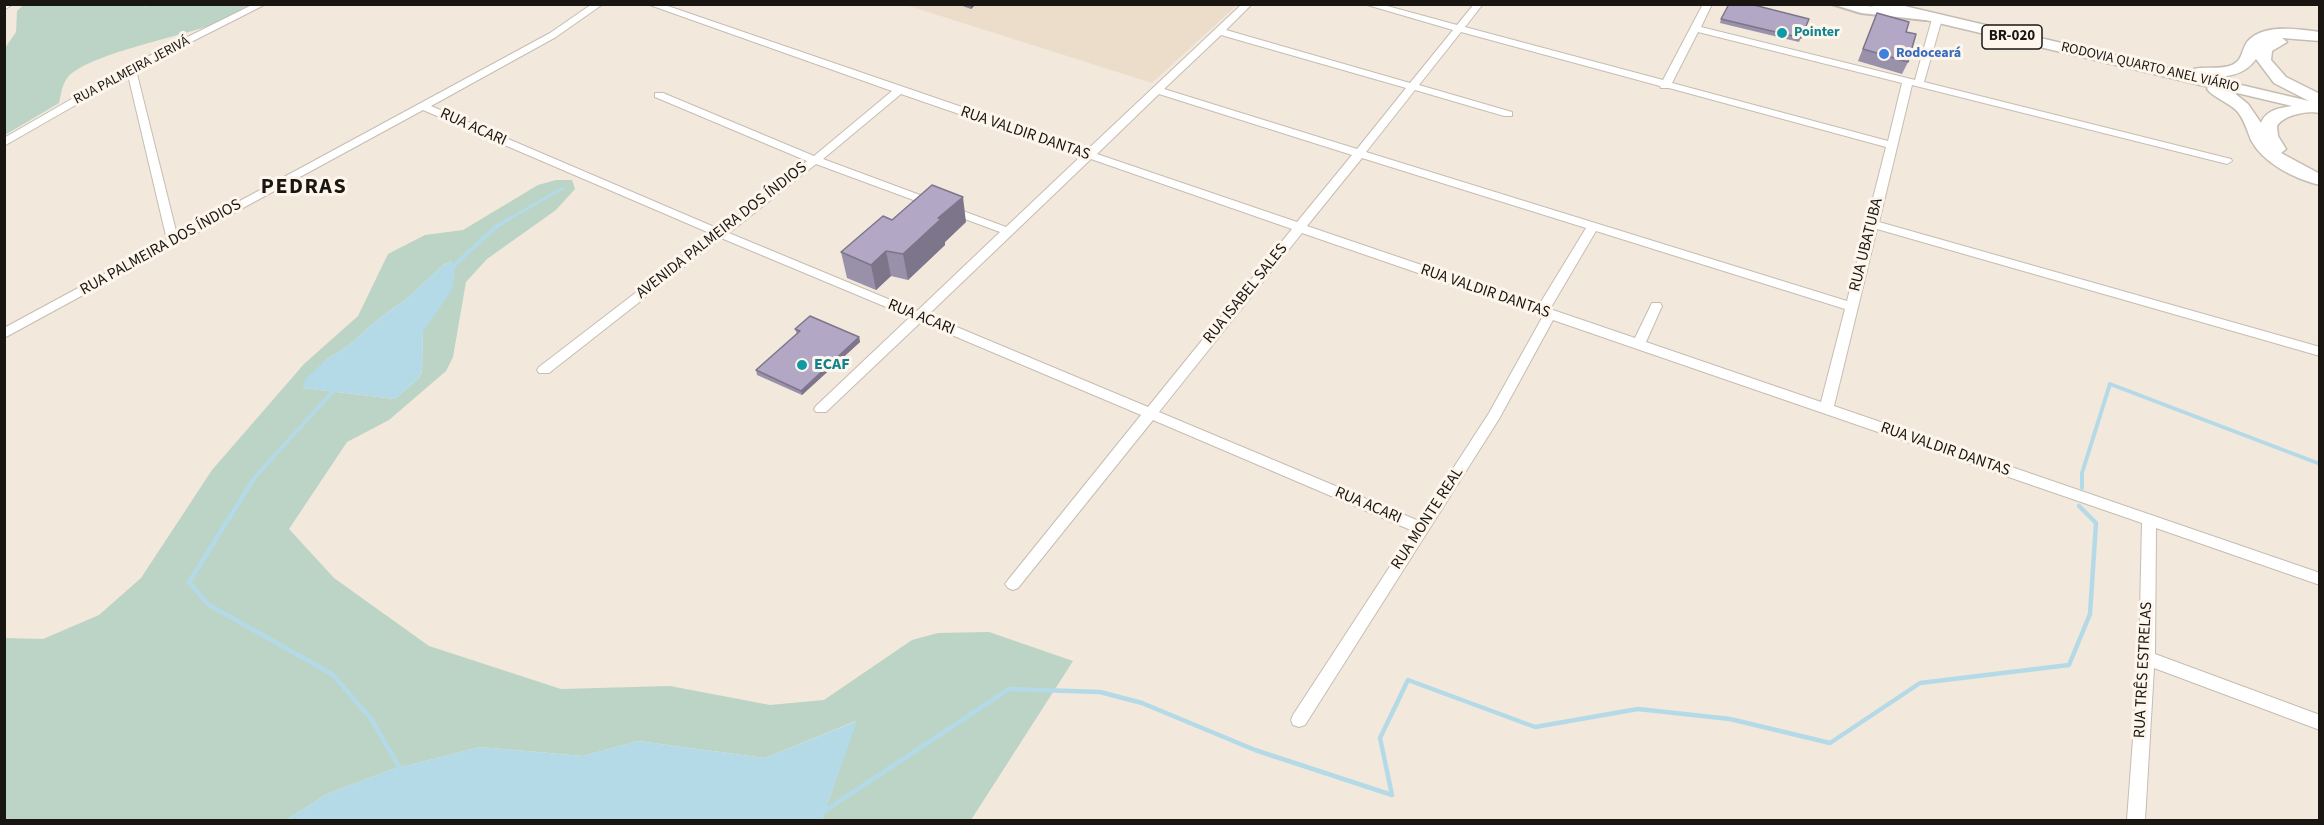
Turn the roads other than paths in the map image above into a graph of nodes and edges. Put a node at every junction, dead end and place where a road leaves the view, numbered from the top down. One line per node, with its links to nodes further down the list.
1 (9, 4): 12 (street)
2 (262, 4): 19 (street, RUA PALMEIRA JERIVÁ)
3 (599, 4): 27 (street, RUA PALMEIRA DOS ÍNDIOS)
4 (651, 4): 24 (street, RUA VALDIR DANTAS)
5 (1248, 4): 16 (street)
6 (1368, 4): 15 (street)
7 (1479, 4): 15 (street, RUA ISABEL SALES)
8 (1708, 4): 14 (street)
9 (1837, 4): 13 (street)
10 (1875, 4): 13 (highway, RODOVIA QUARTO ANEL VIÁRIO / BR-020)
11 (1903, 4): 18 (highway, RODOVIA QUARTO ANEL VIÁRIO / BR-020)
12 (4, 7)
13 (1935, 19): 18 (highway, RODOVIA QUARTO ANEL VIÁRIO / BR-020); 20 (street, RUA UBATUBA)
14 (1695, 28): 20 (street); 21 (street)
15 (1459, 29): 21 (street); 22 (street, RUA ISABEL SALES)
16 (1219, 31): 22 (street); 23 (street)
17 (2319, 39): 18 (highway); 26 (highway)
18 (2149, 66): 26 (highway, RODOVIA QUARTO ANEL VIÁRIO / BR-020); 28 (highway, RODOVIA QUARTO ANEL VIÁRIO / BR-020); 37 (highway)
19 (131, 69): 30 (street, RUA PALMEIRA JERIVÁ); 43 (street)
20 (1914, 82): 31 (street, RUA UBATUBA); 35 (street)
21 (1665, 86): 31 (street)
22 (1412, 87): 29 (street); 32 (street, RUA ISABEL SALES)
23 (1157, 90): 32 (street); 33 (street)
24 (898, 91): 33 (street, RUA VALDIR DANTAS); 34 (street, AVENIDA PALMEIRA DOS ÍNDIOS)
25 (659, 96): 34 (street)
26 (2319, 101)
27 (421, 105): 42 (street, RUA ACARI); 43 (street, RUA PALMEIRA DOS ÍNDIOS)
28 (2319, 109): 36 (highway)
29 (1508, 114)
30 (4, 143)
31 (1891, 145): 38 (street, RUA UBATUBA)
32 (1359, 153): 39 (street); 40 (street, RUA ISABEL SALES)
33 (1090, 156): 40 (street, RUA VALDIR DANTAS); 41 (street)
34 (815, 160): 41 (street); 42 (street, AVENIDA PALMEIRA DOS ÍNDIOS)
35 (2227, 161)
36 (2319, 174)
37 (2319, 180)
38 (1872, 224): 45 (street, RUA UBATUBA); 50 (street)
39 (1592, 228): 45 (street); 46 (street, RUA MONTE REAL)
40 (1299, 229): 46 (street, RUA VALDIR DANTAS); 54 (street, RUA ISABEL SALES)
41 (1010, 232): 47 (street)
42 (718, 233): 47 (street, RUA ACARI); 51 (street, AVENIDA PALMEIRA DOS ÍNDIOS)
43 (173, 241): 48 (street, RUA PALMEIRA DOS ÍNDIOS)
44 (1656, 306): 49 (street)
45 (1851, 307): 53 (street, RUA UBATUBA)
46 (1546, 313): 49 (street, RUA VALDIR DANTAS); 56 (street, RUA MONTE REAL)
47 (920, 317): 52 (street); 54 (street, RUA ACARI)
48 (4, 334)
49 (1638, 345): 53 (street, RUA VALDIR DANTAS)
50 (2319, 352)
51 (544, 370)
52 (821, 409)
53 (1826, 410): 55 (street, RUA VALDIR DANTAS)
54 (1149, 414): 56 (street, RUA ACARI); 58 (street, RUA ISABEL SALES)
55 (2149, 520): 57 (street, RUA VALDIR DANTAS); 59 (street, RUA TRÊS ESTRELAS)
56 (1421, 528): 60 (street, RUA MONTE REAL)
57 (2319, 579)
58 (1013, 584)
59 (2147, 658): 61 (street); 62 (street, RUA TRÊS ESTRELAS)
60 (1299, 720)
61 (2319, 723)
62 (2136, 820)

